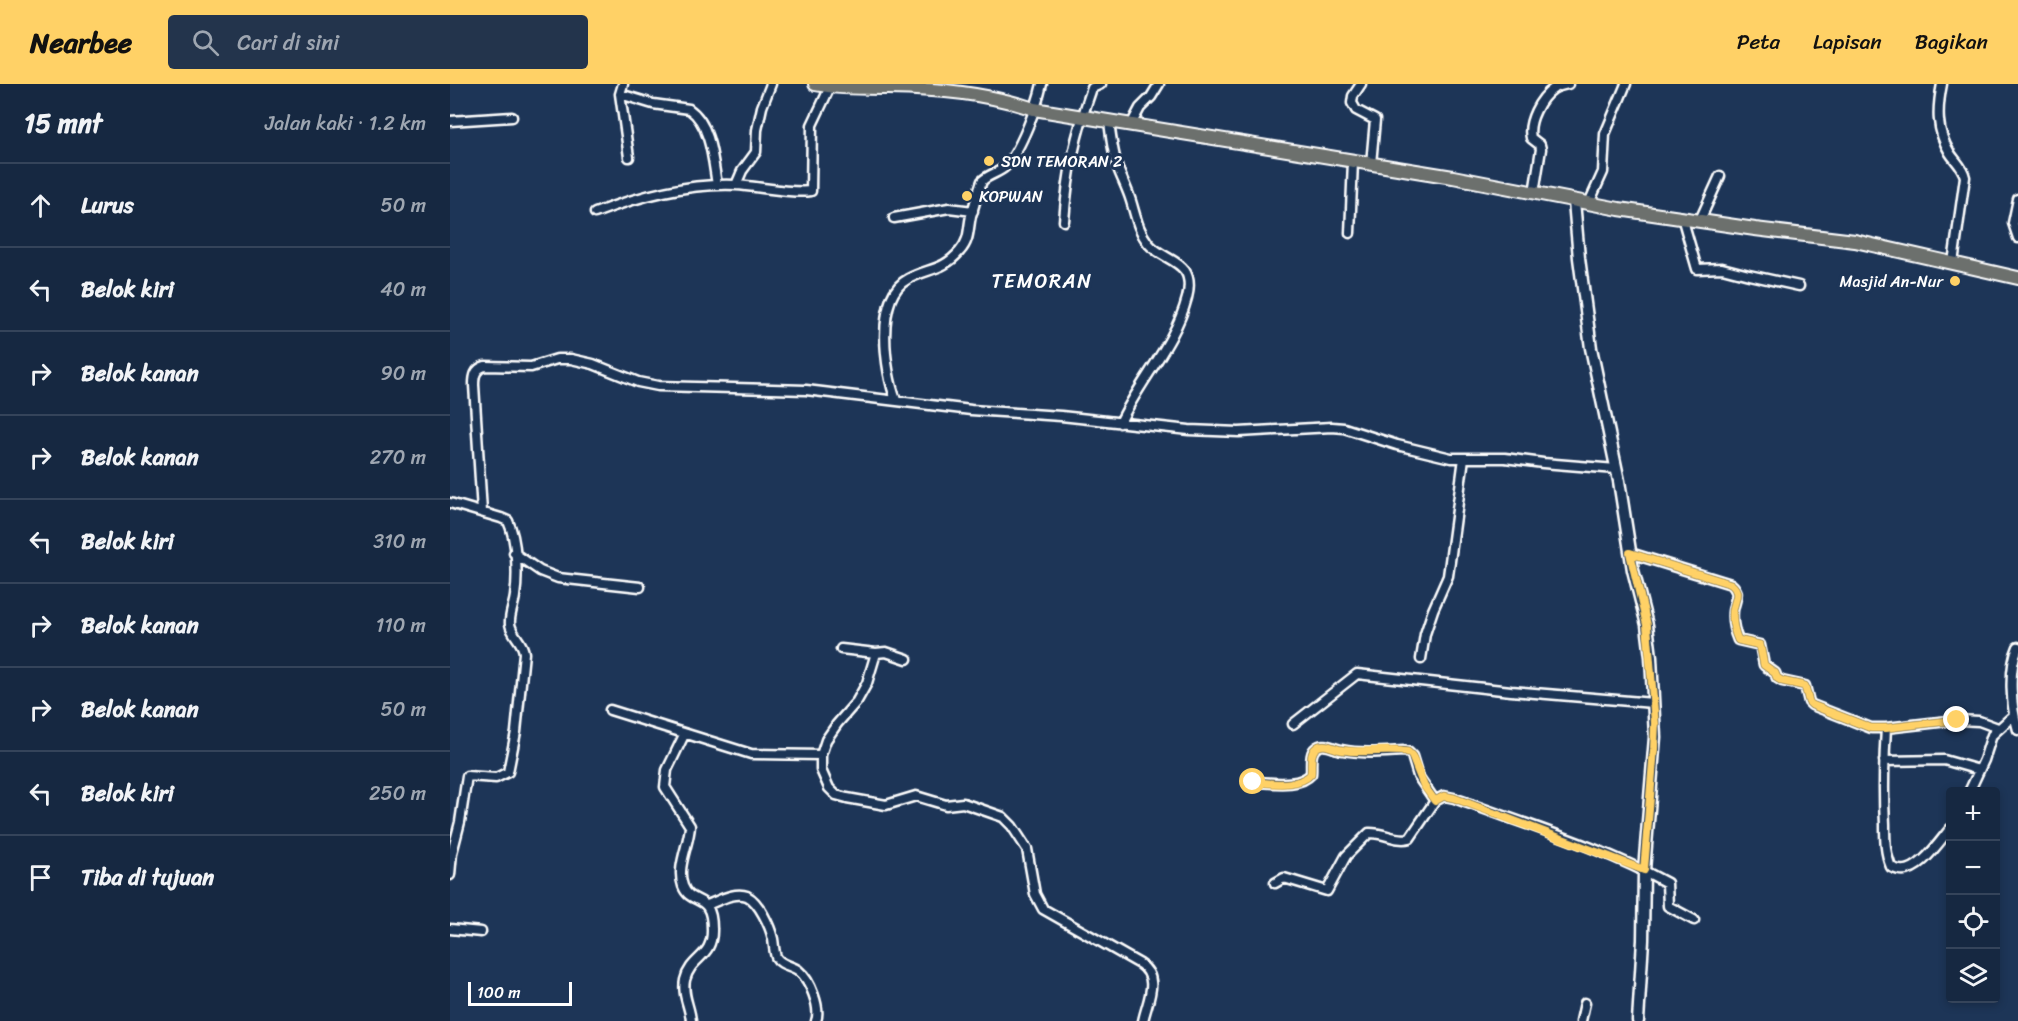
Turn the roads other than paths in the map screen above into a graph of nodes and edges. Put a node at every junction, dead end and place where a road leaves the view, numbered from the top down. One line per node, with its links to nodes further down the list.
1 (623, 84): 13 (street)
2 (771, 84): 25 (street)
3 (815, 84): 12 (main road)
4 (1042, 84): 14 (street)
5 (1101, 84): 16 (street)
6 (1159, 84): 19 (street)
7 (1360, 84): 22 (street)
8 (1568, 84): 26 (street)
9 (1626, 84): 29 (street)
10 (1942, 84): 38 (street)
11 (885, 86): 12 (main road); 14 (main road)
12 (830, 87): 25 (street)
13 (620, 94): 20 (street); 24 (street)
14 (1034, 109): 16 (main road); 30 (street)
15 (512, 117): 17 (street)
16 (1082, 117): 18 (main road); 34 (street)
17 (450, 121)
18 (1109, 122): 19 (main road); 42 (street)
19 (1131, 125): 21 (main road)
20 (629, 157)
21 (1353, 161): 22 (main road); 36 (street)
22 (1371, 164): 26 (main road)
23 (1720, 176): 35 (street)
24 (717, 185): 25 (street); 31 (street)
25 (736, 185)
26 (1534, 193): 28 (main road)
27 (2018, 199): 37 (street)
28 (1574, 201): 29 (main road); 44 (street)
29 (1589, 203): 32 (main road)
30 (973, 211): 33 (street); 41 (street)
31 (595, 213)
32 (1682, 217): 35 (main road); 40 (street)
33 (894, 218)
34 (1064, 220)
35 (1700, 220): 38 (main road)
36 (1350, 233)
37 (2018, 238)
38 (1953, 263): 39 (main road)
39 (2018, 278)
40 (1799, 286)
41 (896, 400): 42 (street); 46 (street)
42 (1120, 423): 43 (street)
43 (1464, 458): 44 (street); 54 (street)
44 (1616, 469): 47 (street)
45 (450, 503): 46 (street)
46 (482, 512): 48 (street)
47 (1630, 553): 55 (street); 59 (street)
48 (514, 554): 49 (street); 71 (street)
49 (640, 587)
50 (2018, 647): 57 (street)
51 (841, 649): 52 (street)
52 (876, 653): 53 (street); 63 (street)
53 (907, 659)
54 (1421, 659)
55 (1653, 704): 58 (street); 70 (street)
56 (610, 710): 62 (street)
57 (2014, 715): 60 (street); 61 (street)
58 (1293, 724)
59 (1886, 728): 60 (street); 64 (street)
60 (1998, 728): 65 (street)
61 (2018, 728)
62 (684, 735): 63 (street); 73 (street)
63 (821, 755): 80 (street)
64 (1884, 761): 65 (street); 69 (street)
65 (1979, 770): 67 (street)
66 (1253, 782): 68 (street)
67 (1971, 787)
68 (1435, 801): 70 (street); 72 (street)
69 (1946, 834)
70 (1644, 870): 74 (street); 82 (street)
71 (450, 875)
72 (1275, 883)
73 (707, 905): 78 (street); 79 (street)
74 (1694, 920)
75 (450, 929): 76 (street)
76 (481, 932)
77 (1585, 1003): 81 (street)
78 (691, 1021)
79 (816, 1021)
80 (1143, 1021)
81 (1581, 1021)
82 (1638, 1021)

